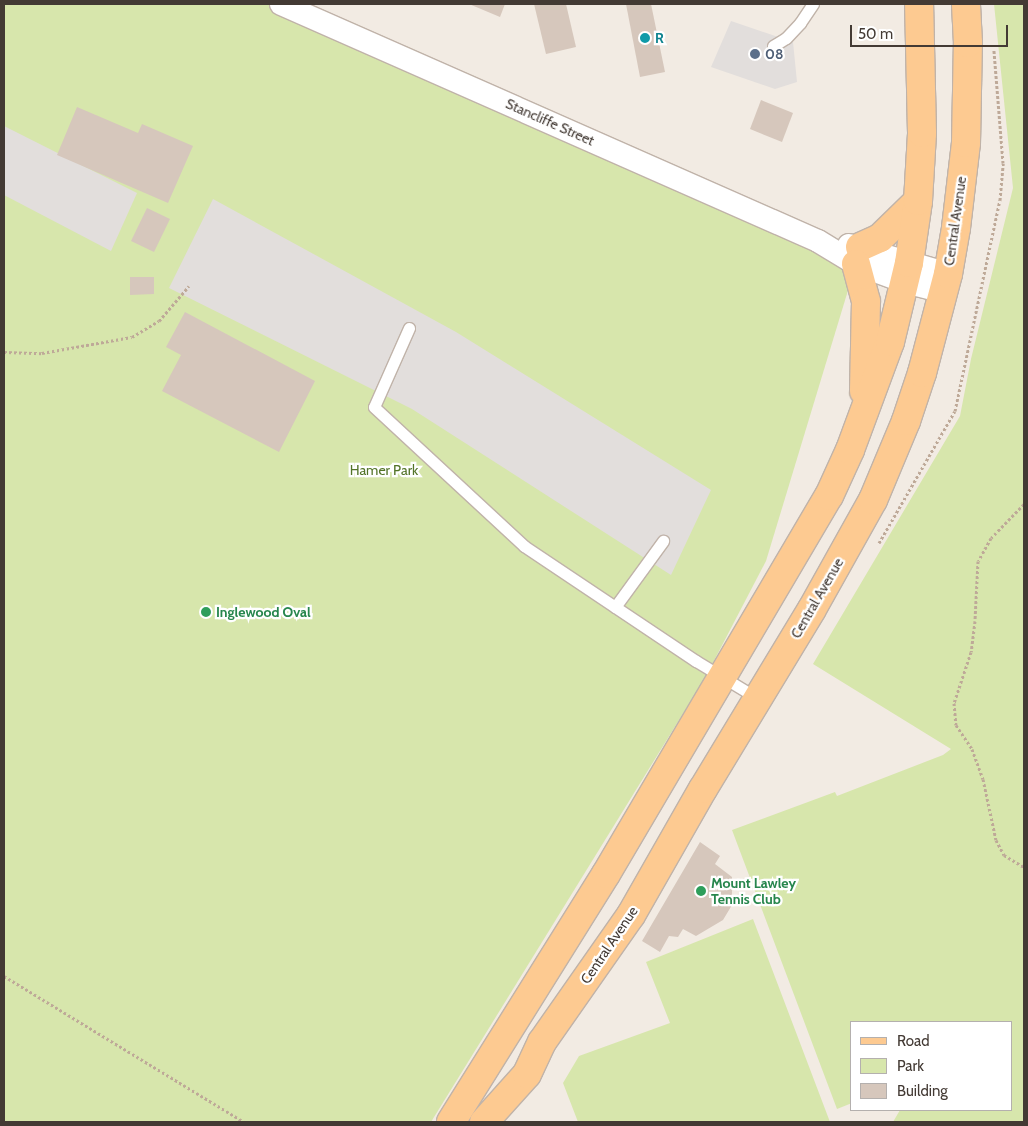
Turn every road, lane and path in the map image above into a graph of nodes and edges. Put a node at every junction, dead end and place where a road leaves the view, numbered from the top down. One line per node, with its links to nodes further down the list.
1 (281, 4): 7 (street, Stancliffe Street)
2 (813, 4): 5 (lane)
3 (919, 4): 6 (main road)
4 (966, 4): 9 (main road, Central Avenue)
5 (773, 46)
6 (918, 201): 7 (main road); 8 (main road)
7 (858, 255): 8 (street, Stancliffe Street); 13 (main road)
8 (907, 273): 9 (street, Stancliffe Street); 13 (main road)
9 (946, 283): 18 (main road, Central Avenue)
10 (189, 286): 12 (path)
11 (409, 328): 16 (lane)
12 (4, 352)
13 (864, 413): 17 (main road)
14 (1024, 504): 21 (path)
15 (663, 541): 16 (lane)
16 (615, 607): 17 (lane)
17 (721, 676): 18 (lane); 20 (main road)
18 (758, 698): 19 (main road, Central Avenue)
19 (703, 789): 20 (main road); 25 (main road, Central Avenue)
20 (650, 795): 24 (main road)
21 (1024, 867)
22 (4, 976): 23 (path)
23 (244, 1122)
24 (451, 1122)
25 (484, 1122)

